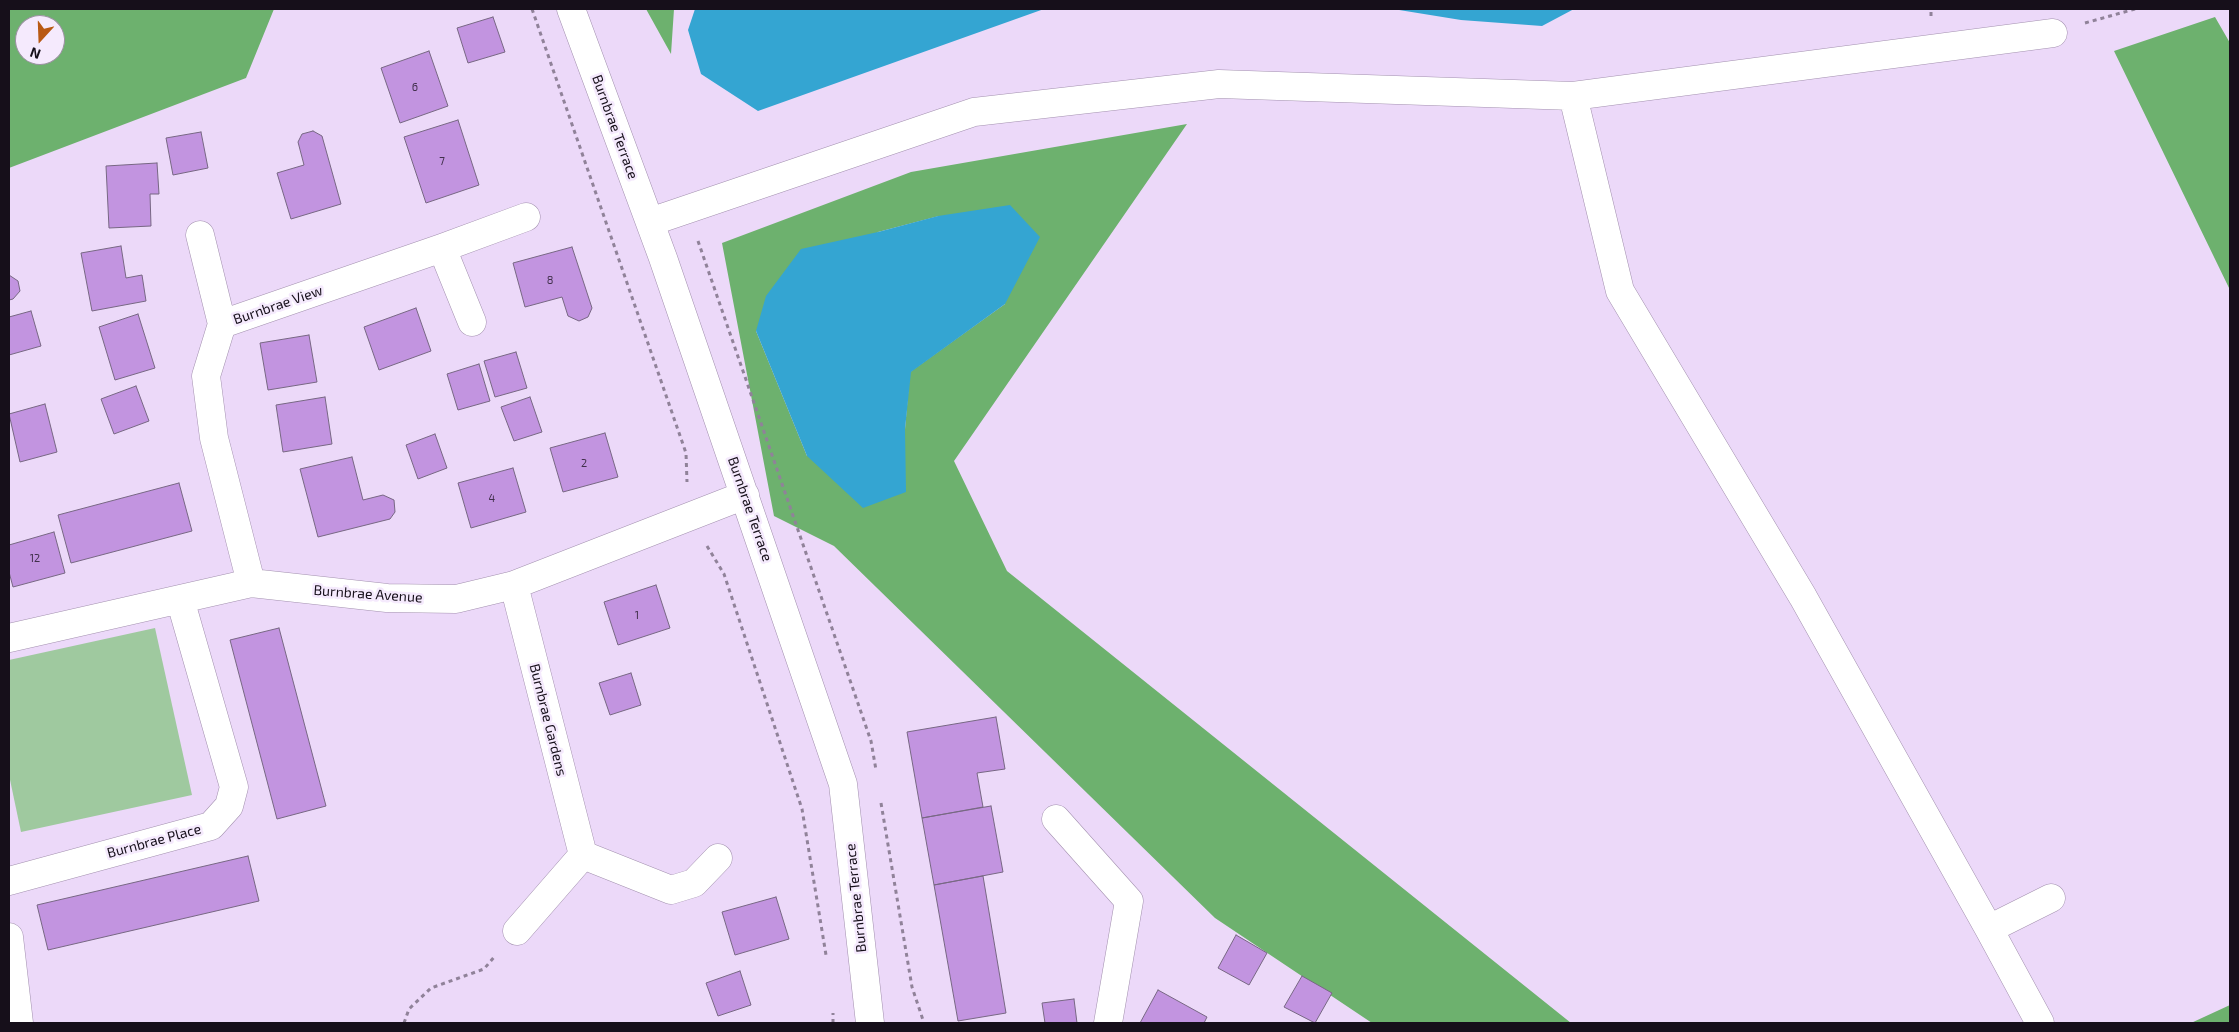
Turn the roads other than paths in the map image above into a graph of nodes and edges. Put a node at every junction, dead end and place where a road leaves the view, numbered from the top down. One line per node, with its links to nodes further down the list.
1 (571, 9): 5 (street, Burnbrae Terrace)
2 (2053, 33): 3 (street)
3 (1573, 96): 5 (street); 20 (street)
4 (526, 217): 7 (street, Burnbrae View)
5 (650, 222): 10 (street, Burnbrae Terrace)
6 (200, 235): 9 (street)
7 (442, 248): 8 (street); 9 (street, Burnbrae View)
8 (472, 322)
9 (222, 324): 11 (street, Burnbrae View)
10 (745, 495): 12 (street, Burnbrae Avenue); 24 (street, Burnbrae Terrace)
11 (251, 583): 12 (street, Burnbrae Avenue); 13 (street, Burnbrae Avenue)
12 (514, 585): 16 (street, Burnbrae Gardens)
13 (180, 599): 14 (street, Burnbrae Avenue); 18 (street, Burnbrae Place)
14 (9, 638)
15 (1056, 819): 25 (street)
16 (583, 855): 17 (street); 21 (street)
17 (718, 858)
18 (9, 881)
19 (2051, 898): 20 (street)
20 (1989, 929): 26 (street)
21 (517, 931)
22 (10, 948): 23 (street)
23 (19, 1023)
24 (870, 1023)
25 (1108, 1023)
26 (2040, 1023)

